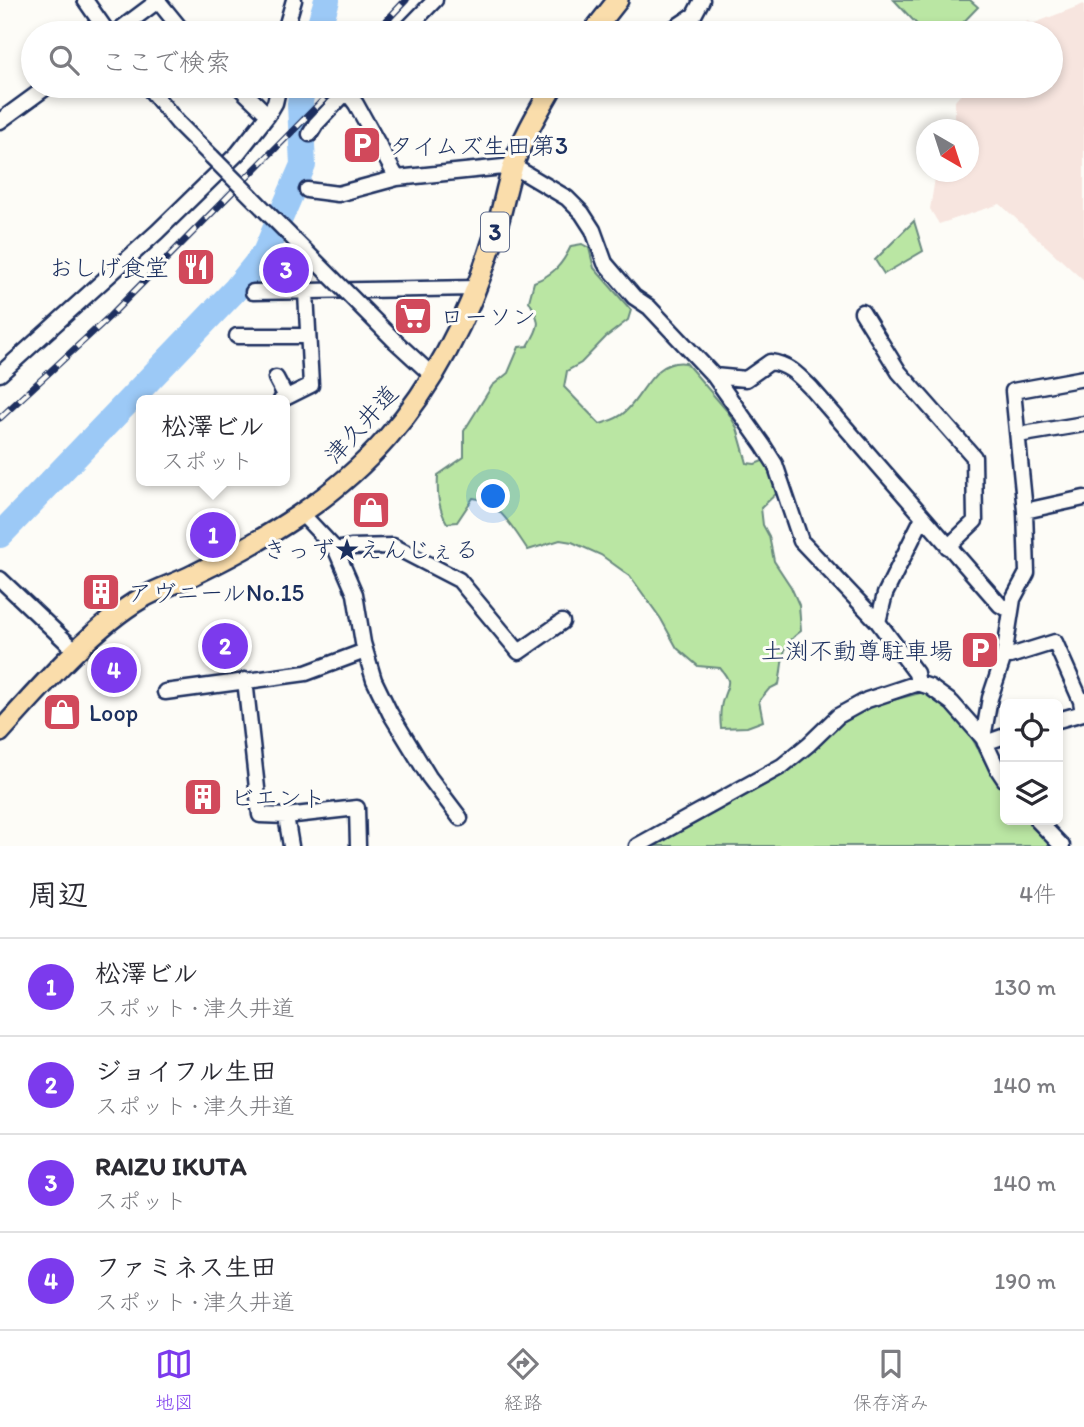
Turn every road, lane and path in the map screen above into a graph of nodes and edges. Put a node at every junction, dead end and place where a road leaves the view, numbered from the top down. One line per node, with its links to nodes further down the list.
1 (85, 0): 7 (street)
2 (294, 0): 10 (street)
3 (435, 0): 11 (street)
4 (618, 0): 12 (main road)
5 (702, 0): 13 (street)
6 (158, 1): 8 (street); 9 (street)
7 (100, 21)
8 (131, 21)
9 (174, 21)
10 (288, 21)
11 (415, 21)
12 (601, 21)
13 (685, 21)
14 (32, 98): 22 (street)
15 (157, 98): 34 (street, bridge)
16 (250, 98): 21 (street)
17 (276, 98): 21 (street)
18 (342, 98): 23 (street)
19 (353, 98): 25 (street)
20 (546, 98): 24 (main road, 津久井道 / 3)
21 (268, 115): 33 (street)
22 (0, 121)
23 (314, 135)
24 (513, 166): 25 (street); 27 (main road, 津久井道 / 3); 35 (street)
25 (397, 178): 26 (street)
26 (307, 190)
27 (476, 288): 29 (street); 34 (main road, 津久井道 / 3)
28 (253, 292): 29 (street)
29 (306, 293): 32 (street)
30 (862, 312): 46 (street)
31 (236, 336): 32 (street)
32 (308, 336): 39 (street)
33 (0, 374)
34 (433, 376): 44 (main road, 津久井道 / 3)
35 (714, 376): 45 (street); 51 (street)
36 (276, 378): 38 (street)
37 (1084, 378): 41 (street)
38 (282, 395)
39 (290, 396)
40 (1084, 424): 41 (street)
41 (1018, 435): 43 (street)
42 (1084, 498): 43 (street)
43 (1025, 511): 49 (street)
44 (302, 514): 47 (street); 52 (main road, 津久井道 / 3)
45 (923, 517): 46 (street); 51 (street)
46 (948, 547): 49 (street)
47 (336, 550): 50 (street); 53 (street)
48 (0, 579): 52 (street)
49 (1010, 610): 54 (street)
50 (562, 622)
51 (878, 622): 56 (street)
52 (76, 651): 60 (main road, 津久井道 / 3)
53 (365, 651): 55 (street); 65 (street)
54 (1003, 656): 58 (street); 62 (street)
55 (245, 680): 57 (street); 64 (street)
56 (918, 682): 62 (street); 69 (street)
57 (165, 692)
58 (1082, 700): 59 (street)
59 (1063, 719)
60 (0, 732)
61 (1000, 737): 62 (street)
62 (984, 740): 63 (street)
63 (1000, 772)
64 (286, 816): 67 (street); 68 (street)
65 (460, 818)
66 (1042, 825): 70 (street)
67 (290, 846)
68 (358, 846)
69 (637, 846)
70 (1062, 846)

